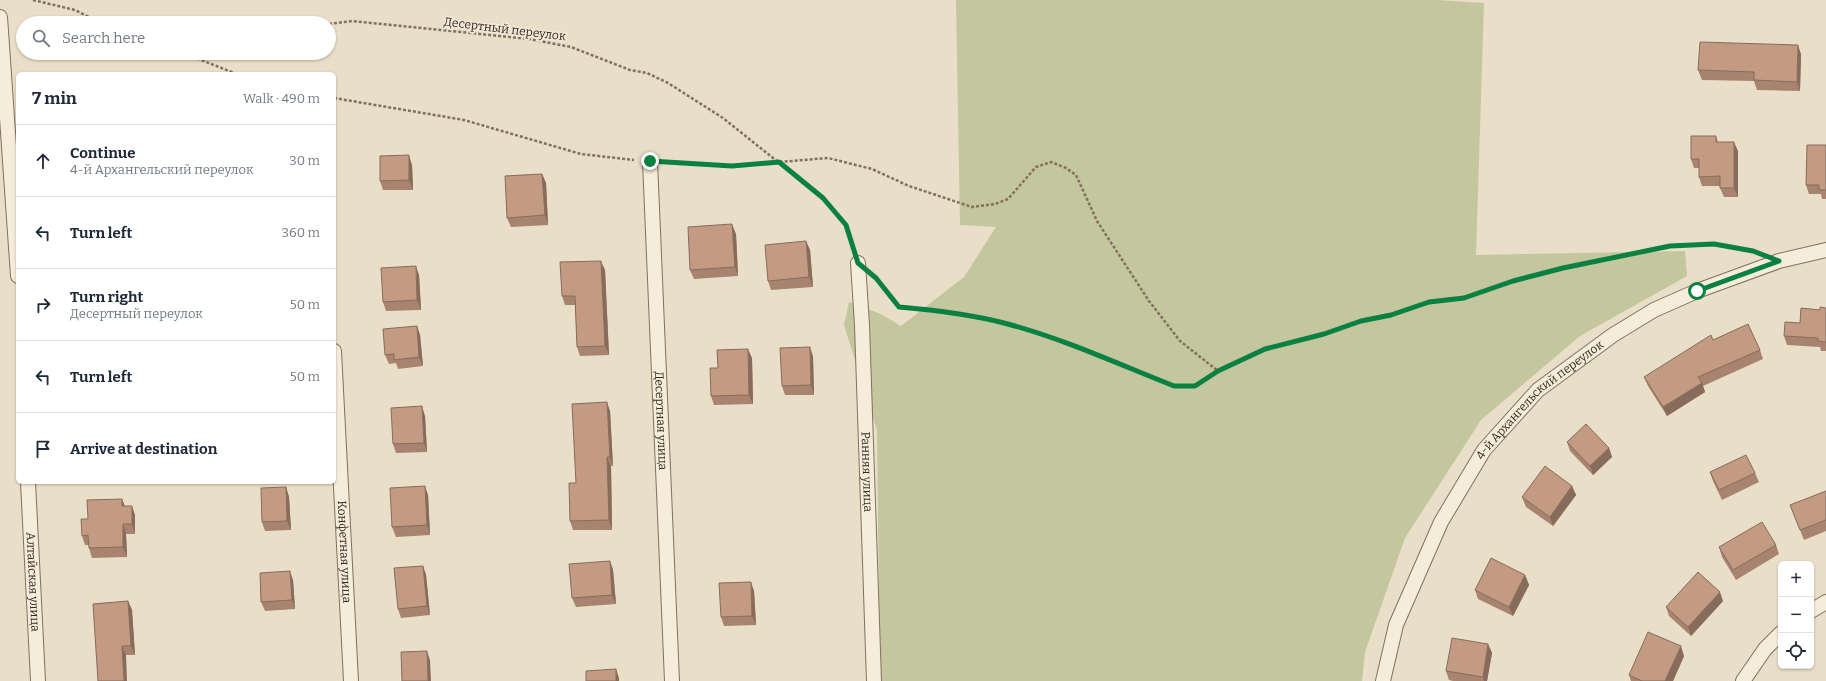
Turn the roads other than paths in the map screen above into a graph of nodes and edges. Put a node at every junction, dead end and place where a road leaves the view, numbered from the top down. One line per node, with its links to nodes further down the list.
1 (0, 16): 3 (street)
2 (650, 161): 13 (street, Десертная улица)
3 (16, 247)
4 (1826, 250): 15 (street, 4-й Архангельский переулок)
5 (858, 263): 14 (street, Ранняя улица)
6 (336, 390): 12 (street, Конфетная улица)
7 (28, 484): 11 (street, Алтайская улица)
8 (1826, 602): 9 (street)
9 (1814, 609)
10 (1778, 636): 16 (street)
11 (38, 681)
12 (351, 681)
13 (672, 681)
14 (874, 681)
15 (1382, 681)
16 (1743, 681)

